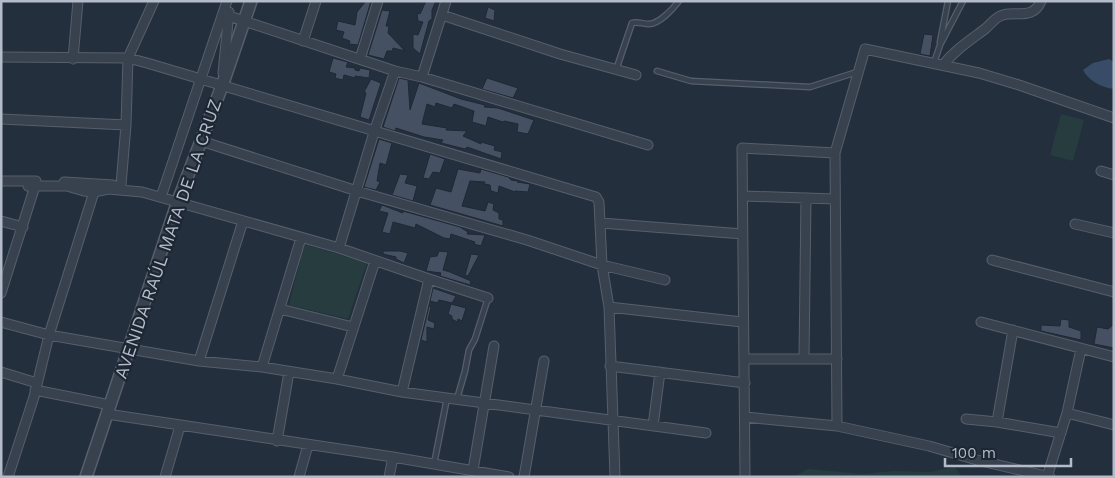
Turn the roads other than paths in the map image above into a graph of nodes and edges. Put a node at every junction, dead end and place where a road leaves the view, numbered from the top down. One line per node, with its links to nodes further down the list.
1 (78, 1): 19 (street)
2 (154, 1): 18 (street)
3 (228, 1): 13 (street); 28 (street)
4 (250, 1): 14 (street, AVENIDA RAÚL MATA DE LA CRUZ)
5 (316, 1): 15 (street)
6 (378, 1): 20 (street)
7 (446, 1): 12 (street)
8 (679, 1): 23 (lane)
9 (948, 1): 16 (lane)
10 (963, 1): 16 (lane)
11 (1041, 1): 21 (street)
12 (442, 14): 23 (street); 27 (street)
13 (229, 16): 14 (street); 29 (street)
14 (244, 22): 15 (street); 29 (street, AVENIDA RAÚL MATA DE LA CRUZ)
15 (303, 41): 20 (street)
16 (940, 45): 21 (lane)
17 (1, 57): 19 (street)
18 (128, 58): 19 (street); 28 (street); 32 (street)
19 (73, 59)
20 (360, 59): 22 (street)
21 (939, 64): 25 (street); 30 (street)
22 (395, 70): 27 (street); 33 (street)
23 (616, 70): 26 (street)
24 (657, 71): 25 (lane)
25 (858, 72): 36 (street)
26 (636, 75)
27 (422, 77): 35 (street)
28 (201, 80): 29 (street); 45 (street)
29 (222, 86): 33 (street); 34 (street, AVENIDA RAÚL MATA DE LA CRUZ)
30 (1114, 118)
31 (1, 119): 32 (street)
32 (126, 125): 40 (street)
33 (374, 130): 41 (street); 51 (street)
34 (201, 141): 41 (street); 48 (street, AVENIDA RAÚL MATA DE LA CRUZ)
35 (648, 145)
36 (835, 153): 44 (street); 47 (street)
37 (1101, 171): 38 (street)
38 (1114, 175)
39 (1, 180): 40 (street)
40 (121, 185): 43 (street)
41 (357, 191): 57 (street); 60 (street)
42 (94, 192): 43 (street); 53 (street); 74 (street)
43 (142, 192): 45 (street)
44 (743, 196): 46 (street); 55 (street)
45 (161, 197): 48 (street)
46 (806, 198): 47 (street); 80 (street)
47 (835, 199): 81 (street)
48 (178, 200): 50 (street); 76 (street, AVENIDA RAÚL MATA DE LA CRUZ)
49 (1, 221): 53 (street)
50 (243, 221): 56 (street); 82 (street)
51 (601, 223): 55 (street); 60 (street)
52 (1075, 224): 54 (street)
53 (22, 227): 61 (street)
54 (1114, 233)
55 (743, 234): 70 (street)
56 (301, 238): 57 (street); 68 (street)
57 (338, 248): 59 (street)
58 (992, 260): 64 (street)
59 (375, 261): 62 (street); 72 (street)
60 (602, 265): 63 (street); 67 (street)
61 (5, 271): 65 (street)
62 (429, 280): 66 (street); 92 (street)
63 (665, 280)
64 (1114, 292)
65 (1, 293)
66 (488, 298): 94 (lane)
67 (609, 307): 70 (street); 84 (street)
68 (280, 309): 72 (street); 85 (street)
69 (1, 322): 74 (street)
70 (742, 322): 79 (street)
71 (981, 322): 73 (street)
72 (352, 327): 89 (street)
73 (1013, 330): 77 (street); 102 (street)
74 (49, 335): 76 (street); 91 (street)
75 (494, 346): 95 (street)
76 (128, 349): 82 (street); 96 (street, AVENIDA RAÚL MATA DE LA CRUZ)
77 (1081, 349): 78 (street); 98 (street)
78 (1114, 358)
79 (744, 359): 80 (street); 90 (street)
80 (804, 359): 81 (street)
81 (836, 359): 106 (street)
82 (199, 361): 85 (street)
83 (544, 361): 97 (street)
84 (610, 366): 88 (street); 101 (street)
85 (262, 367): 87 (street)
86 (1, 372): 91 (street)
87 (289, 372): 89 (street); 109 (street)
88 (660, 372): 90 (street); 105 (street)
89 (337, 378): 92 (street)
90 (744, 383): 99 (street)
91 (36, 386): 96 (street); 114 (street)
92 (402, 392): 93 (street)
93 (447, 398): 94 (street); 112 (lane)
94 (457, 399): 95 (street)
95 (483, 403): 97 (street); 113 (street)
96 (108, 410): 104 (street); 115 (street, AVENIDA RAÚL MATA DE LA CRUZ)
97 (536, 410): 101 (street); 120 (street)
98 (1067, 413): 103 (street); 108 (street)
99 (745, 417): 106 (street); 122 (street)
100 (966, 419): 102 (street)
101 (612, 421): 105 (street); 121 (street)
102 (997, 422): 108 (street)
103 (1114, 425)
104 (180, 426): 109 (street); 116 (street)
105 (654, 426): 107 (street)
106 (837, 426): 123 (street)
107 (706, 433)
108 (1061, 433): 123 (street)
109 (277, 440): 110 (street)
110 (308, 445): 111 (street); 117 (street)
111 (393, 458): 112 (street); 118 (street)
112 (434, 464): 113 (street)
113 (473, 470): 119 (street)
114 (8, 477)
115 (86, 477)
116 (165, 477)
117 (299, 477)
118 (389, 477)
119 (509, 477)
120 (524, 477)
121 (614, 477)
122 (744, 477)
123 (1048, 477)

